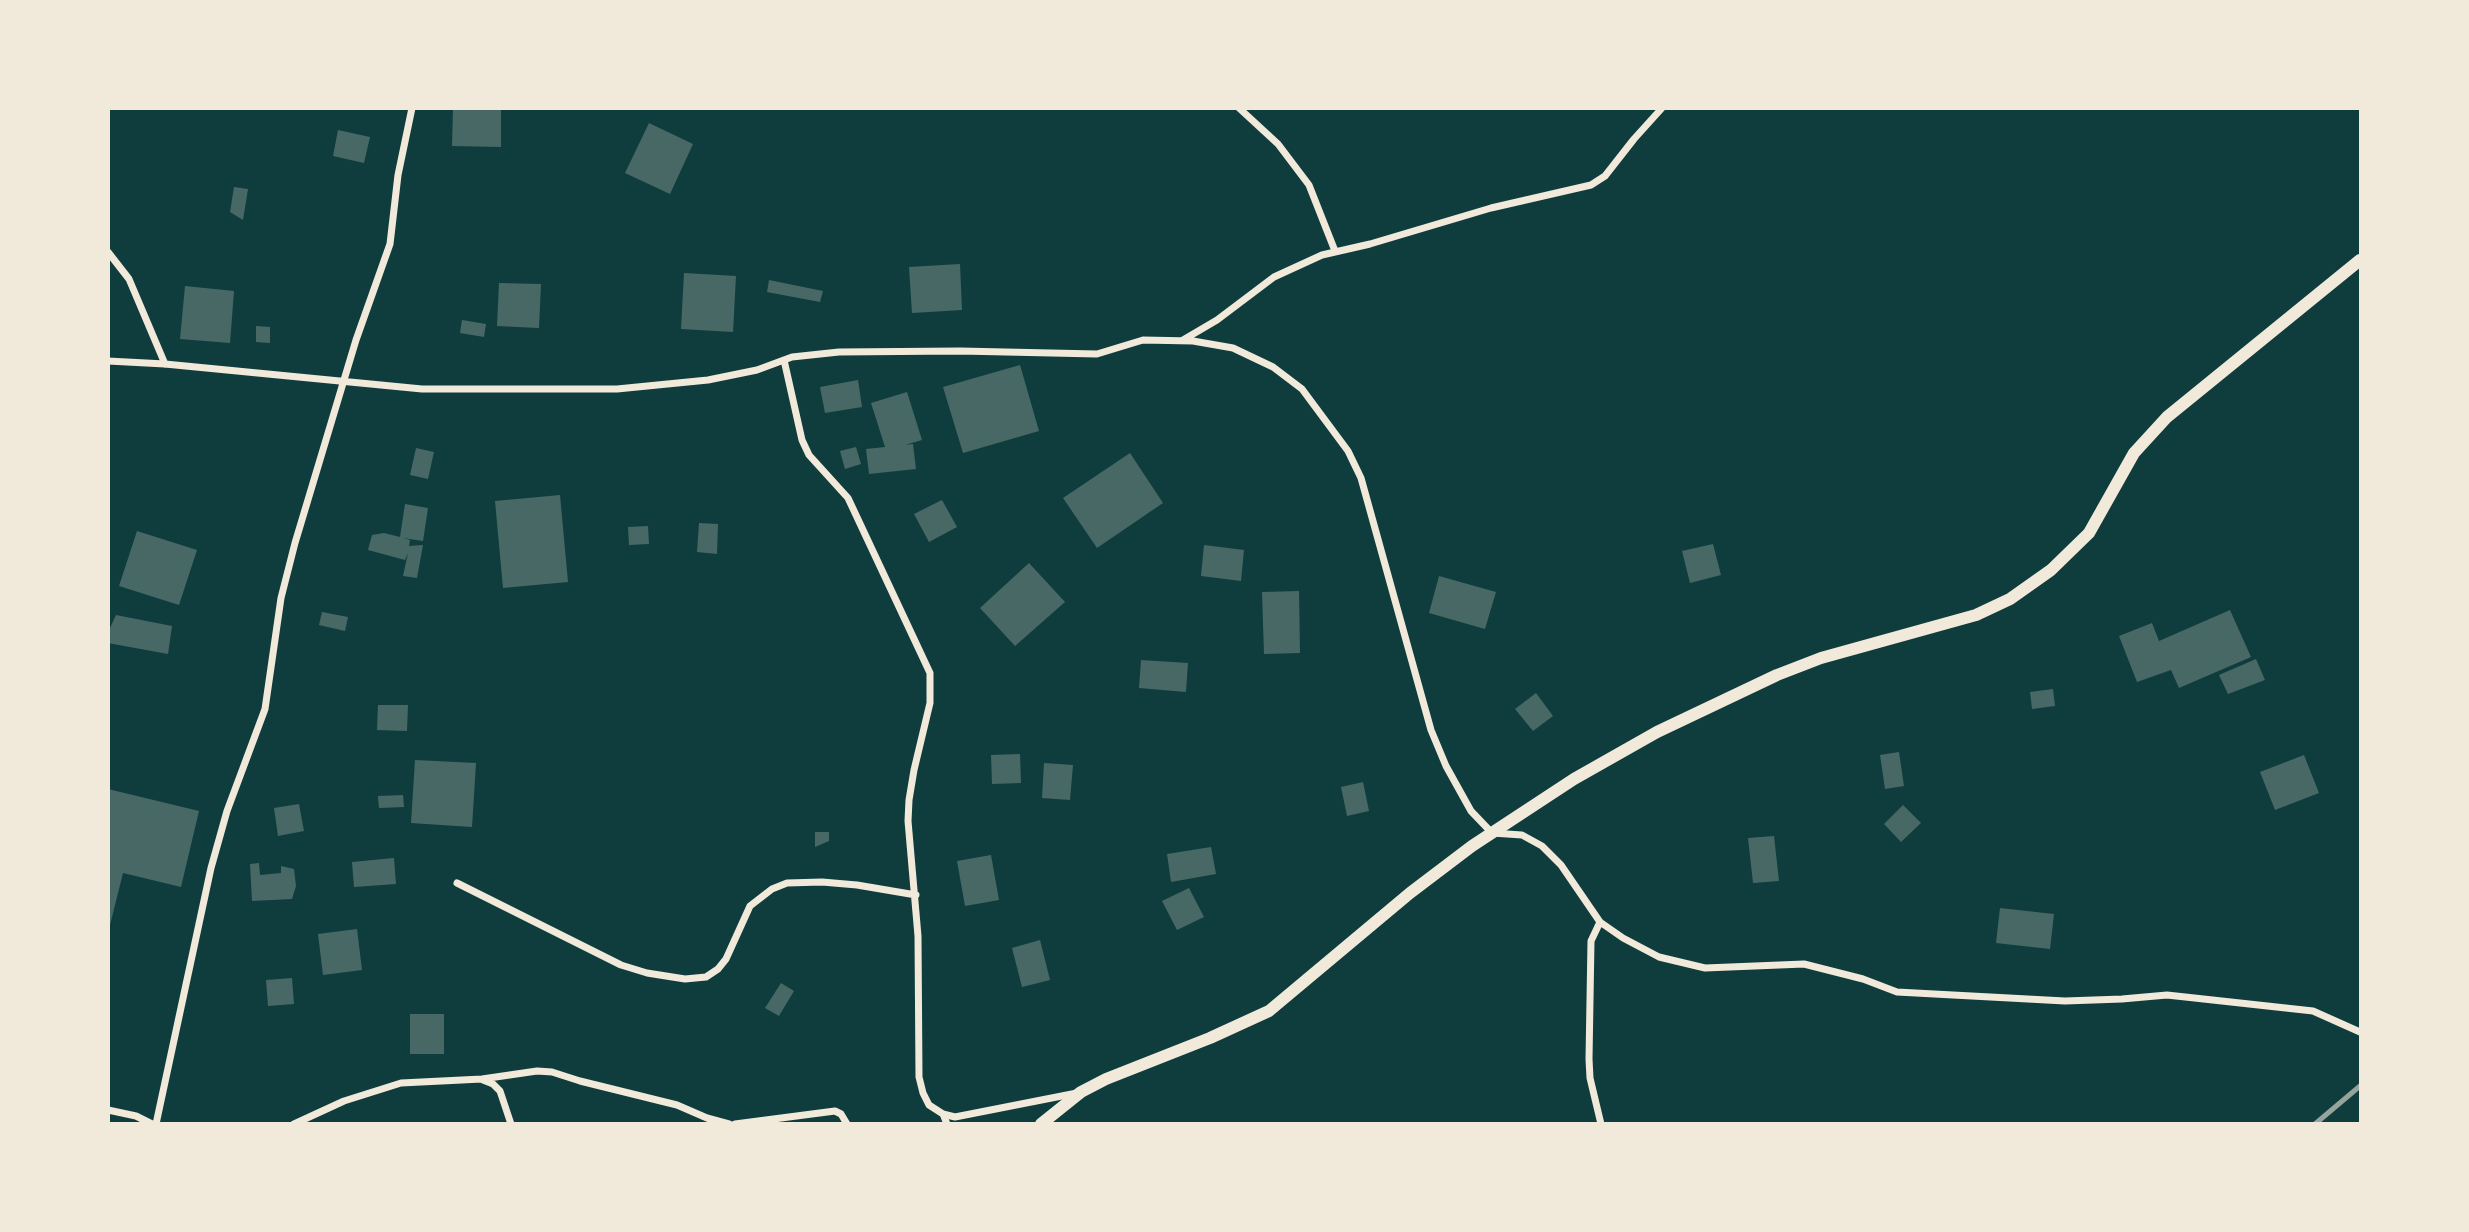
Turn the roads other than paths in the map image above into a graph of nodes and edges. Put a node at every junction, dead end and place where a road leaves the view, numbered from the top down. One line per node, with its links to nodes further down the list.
1 (412, 108): 11 (street)
2 (1239, 108): 5 (street)
3 (1662, 108): 5 (street)
4 (108, 251): 10 (street)
5 (1335, 251): 7 (street)
6 (2361, 260): 12 (street)
7 (1182, 341): 8 (street); 12 (street)
8 (784, 360): 11 (street); 14 (street)
9 (108, 361): 10 (street)
10 (165, 364): 11 (street)
11 (344, 382): 21 (street)
12 (1492, 833): 15 (street); 18 (street)
13 (457, 883): 14 (street)
14 (916, 895): 20 (street)
15 (1600, 922): 16 (street); 29 (street)
16 (2361, 1032)
17 (482, 1079): 22 (street); 23 (street); 24 (street)
18 (1081, 1092): 20 (street); 28 (street)
19 (108, 1110): 21 (street)
20 (943, 1114): 27 (street)
21 (154, 1124)
22 (294, 1124)
23 (511, 1124)
24 (729, 1124)
25 (735, 1124): 26 (street)
26 (847, 1124)
27 (947, 1124)
28 (1041, 1124)
29 (1601, 1124)

